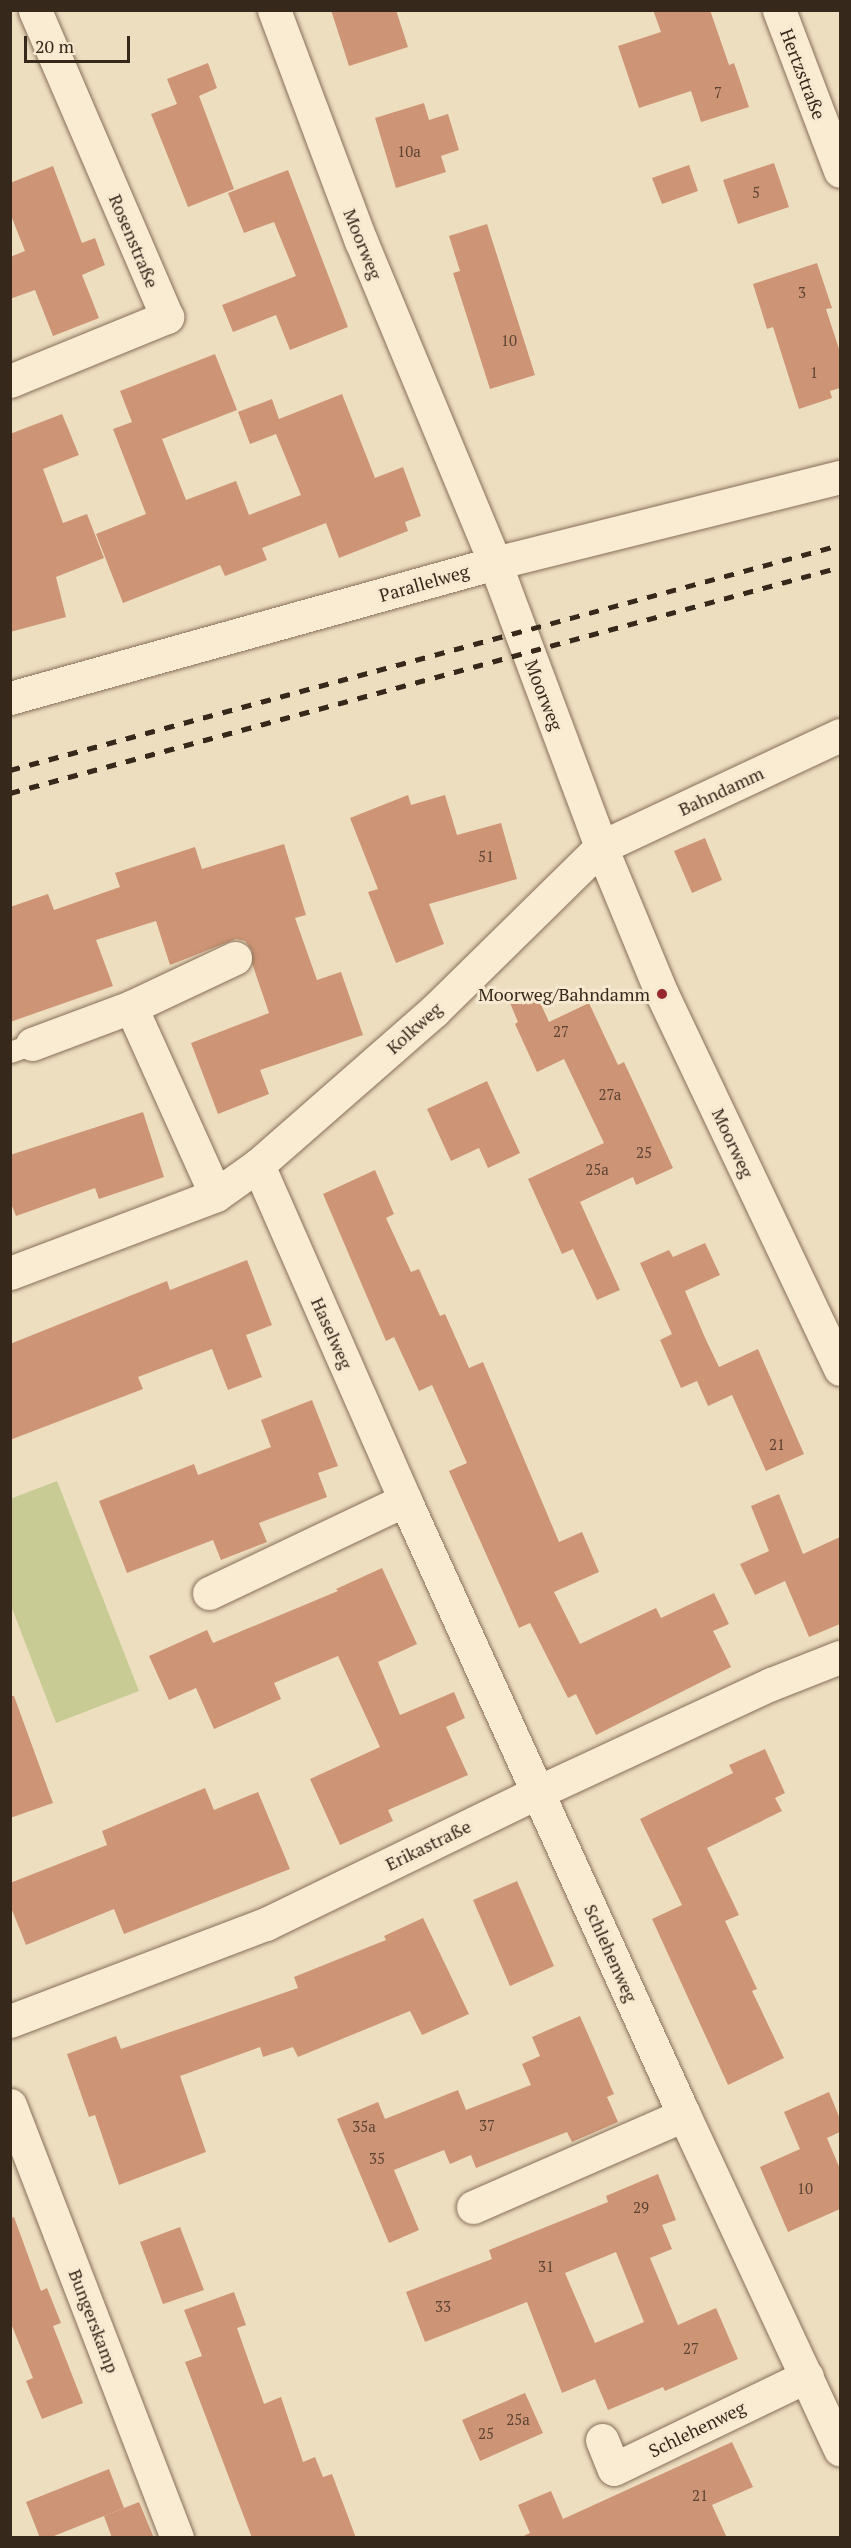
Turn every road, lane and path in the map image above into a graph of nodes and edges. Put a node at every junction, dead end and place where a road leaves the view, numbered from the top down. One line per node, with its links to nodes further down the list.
1 (35, 10): 5 (street, Rosenstraße)
2 (274, 10): 7 (street, Moorweg)
3 (779, 10): 4 (street, Hertzstraße)
4 (840, 171)
5 (10, 381)
6 (840, 477): 7 (street, Parallelweg)
7 (495, 563): 8 (street, Parallelweg); 10 (street, Moorweg)
8 (10, 698)
9 (840, 735): 10 (street, Bahndamm)
10 (601, 847): 14 (street, Kolkweg); 17 (street, Moorweg)
11 (235, 958): 12 (street)
12 (131, 1008): 13 (street); 15 (street)
13 (21, 1048)
14 (258, 1165): 15 (street, Kolkweg); 18 (street, Haselweg)
15 (216, 1195): 16 (street, Kolkweg)
16 (10, 1273)
17 (840, 1369)
18 (405, 1500): 19 (street); 21 (street, Haselweg)
19 (209, 1593)
20 (840, 1657): 21 (street, Erikastraße)
21 (538, 1792): 22 (street, Erikastraße); 24 (street, Schlehenweg)
22 (10, 2020)
23 (10, 2105): 29 (street, Bungerskamp)
24 (684, 2115): 25 (street); 26 (street, Schlehenweg)
25 (473, 2207)
26 (807, 2376): 27 (street, Schlehenweg); 28 (street, Schlehenweg)
27 (602, 2440)
28 (840, 2449)
29 (177, 2538)

